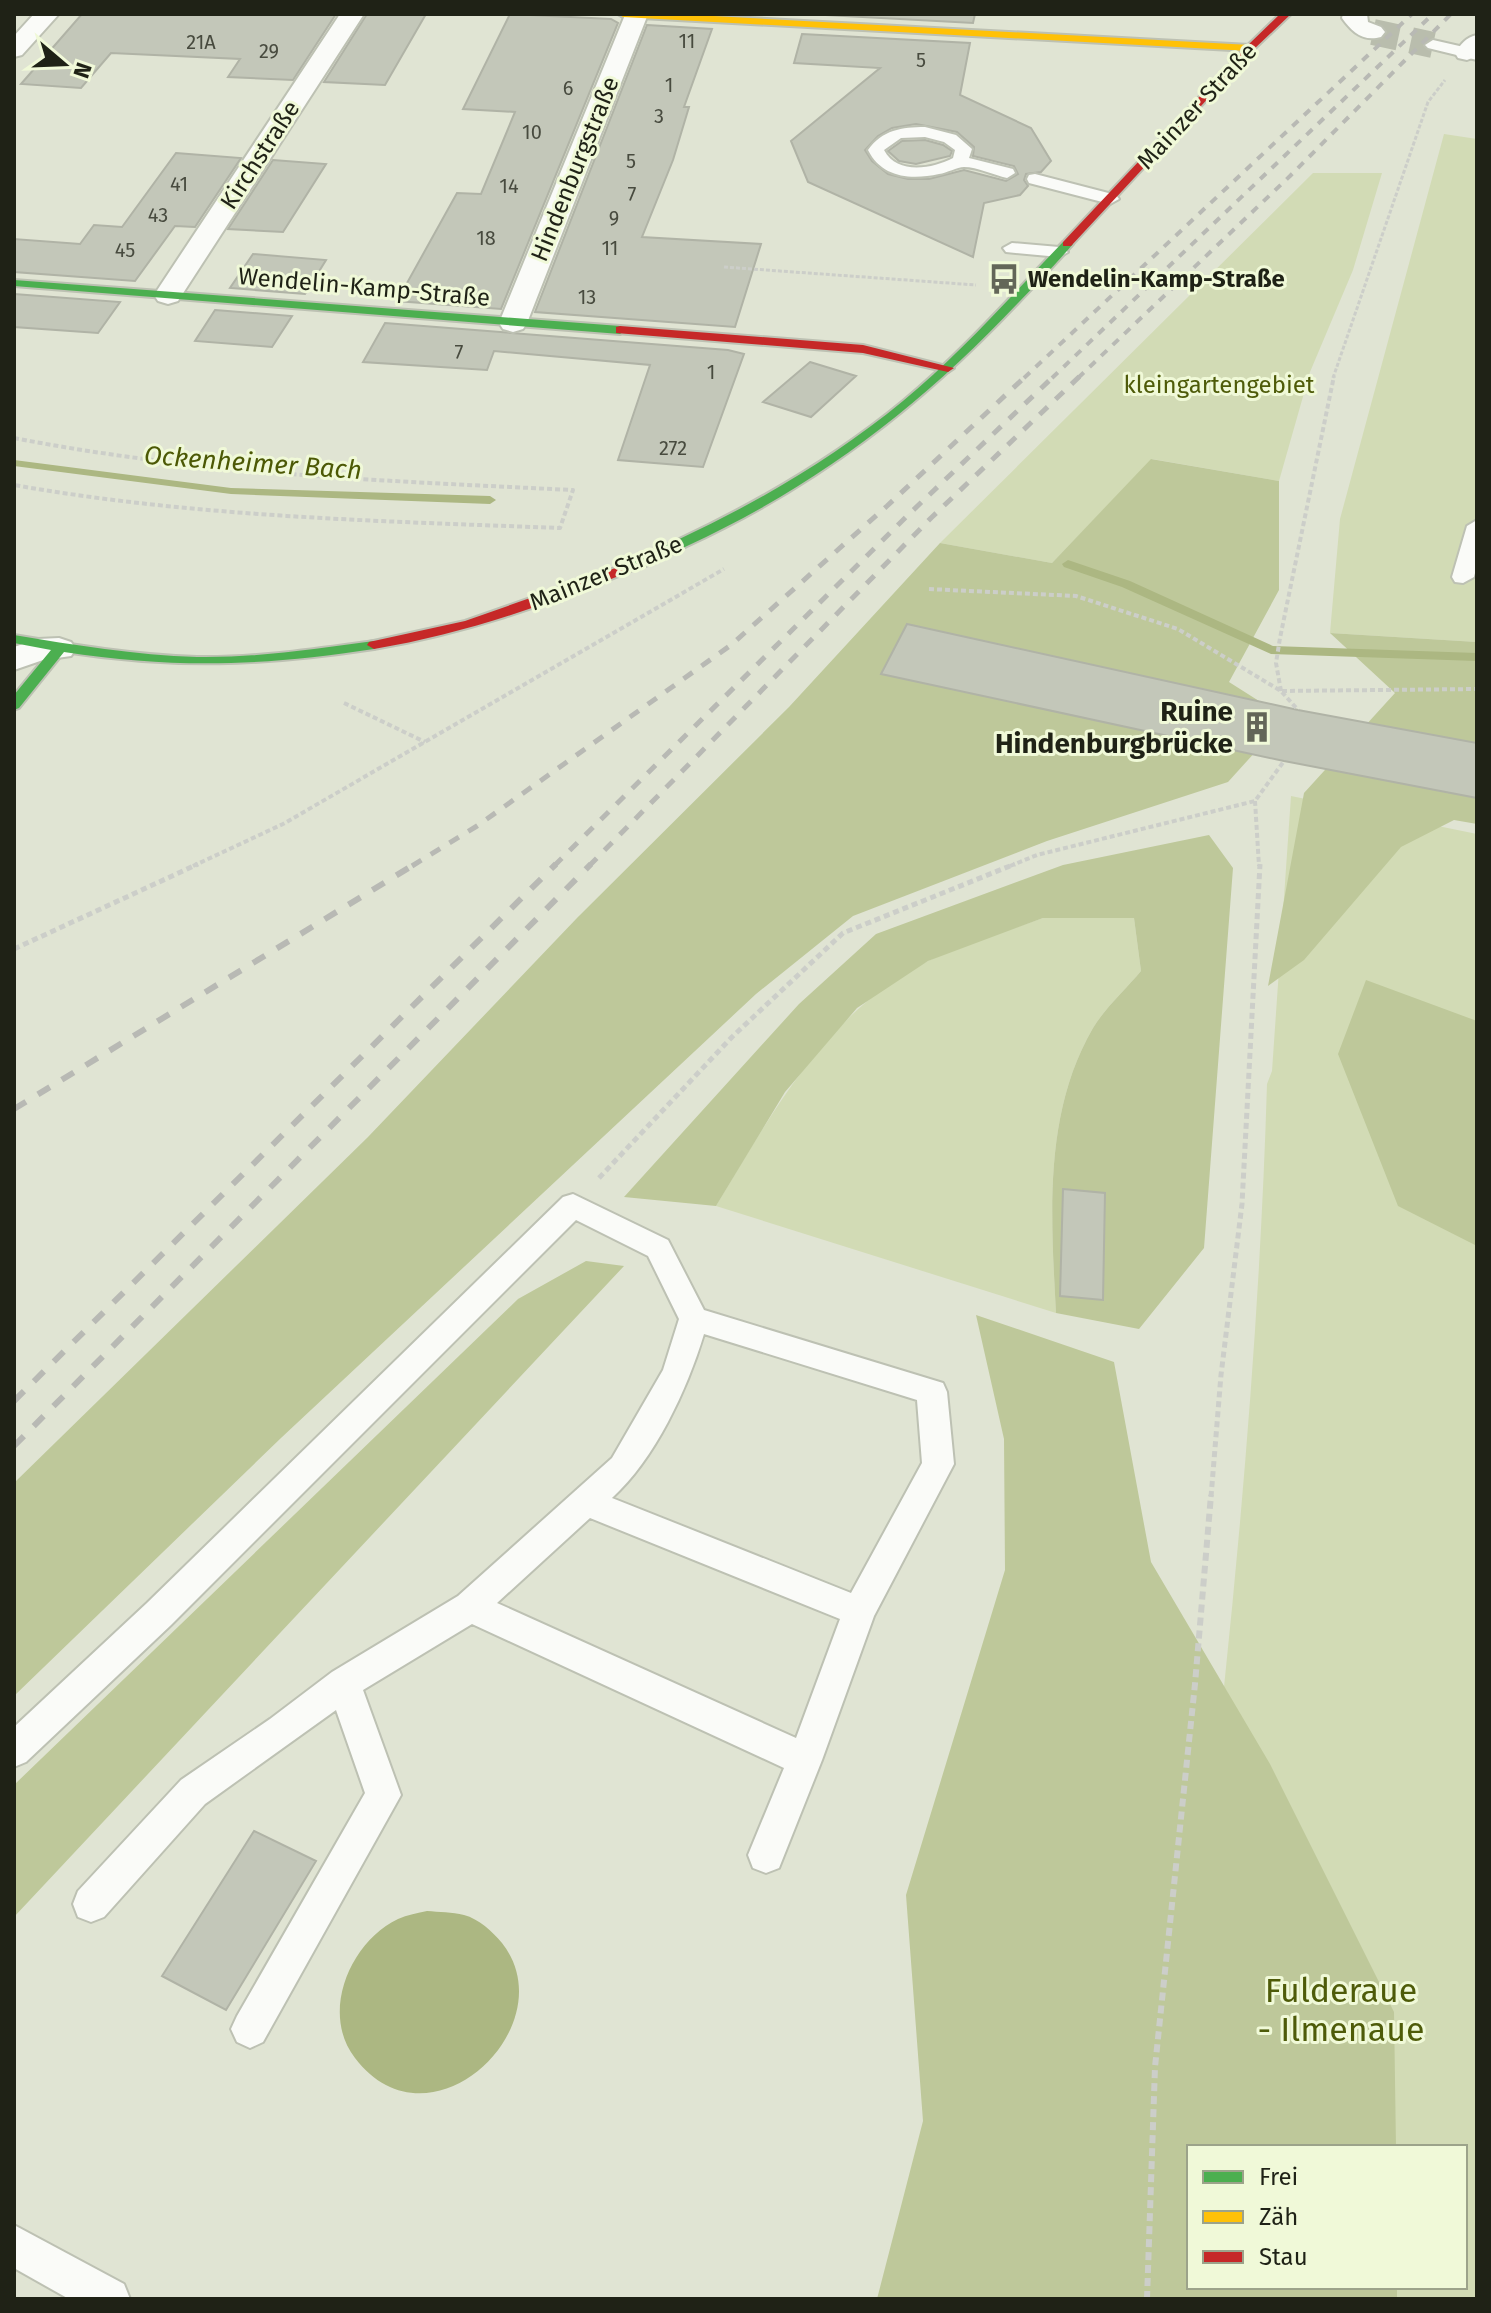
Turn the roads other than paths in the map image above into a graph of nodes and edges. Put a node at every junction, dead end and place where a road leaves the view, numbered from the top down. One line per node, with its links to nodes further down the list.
1 (47, 14): 11 (street)
2 (352, 14): 20 (street, Kirchstraße)
3 (623, 14): 6 (main road)
4 (1286, 14): 10 (main road, Mainzer Straße)
5 (1355, 14): 8 (street)
6 (637, 15): 7 (main road); 21 (street, Hindenburgstraße)
7 (698, 16): 10 (main road)
8 (1373, 32)
9 (1433, 45): 12 (lane)
10 (1250, 48): 16 (main road, Mainzer Straße)
11 (14, 50)
12 (1474, 50)
13 (960, 161): 13 (lane); 14 (lane)
14 (1007, 173)
15 (1035, 179): 16 (lane)
16 (1110, 199): 18 (main road, Mainzer Straße)
17 (1012, 248): 18 (lane)
18 (1059, 252): 22 (main road, Mainzer Straße)
19 (14, 283): 20 (main road, Wendelin-Kamp-Straße)
20 (168, 295): 21 (main road, Wendelin-Kamp-Straße)
21 (513, 323): 22 (main road, Wendelin-Kamp-Straße)
22 (948, 368): 26 (main road, Mainzer Straße)
23 (1477, 526): 24 (lane)
24 (1463, 577)
25 (14, 639): 26 (main road)
26 (59, 649): 27 (street, Mainzer Straße); 28 (main road)
27 (14, 659)
28 (14, 705)
29 (694, 1319): 30 (lane); 32 (lane); 34 (lane)
30 (588, 1503): 31 (lane); 32 (lane)
31 (470, 1607): 33 (lane); 35 (lane)
32 (859, 1611): 35 (lane)
33 (344, 1683): 37 (lane); 38 (lane)
34 (14, 1750)
35 (805, 1760): 36 (lane)
36 (766, 1855)
37 (91, 1904)
38 (250, 2029)
39 (14, 2245): 40 (lane)
40 (109, 2299)

